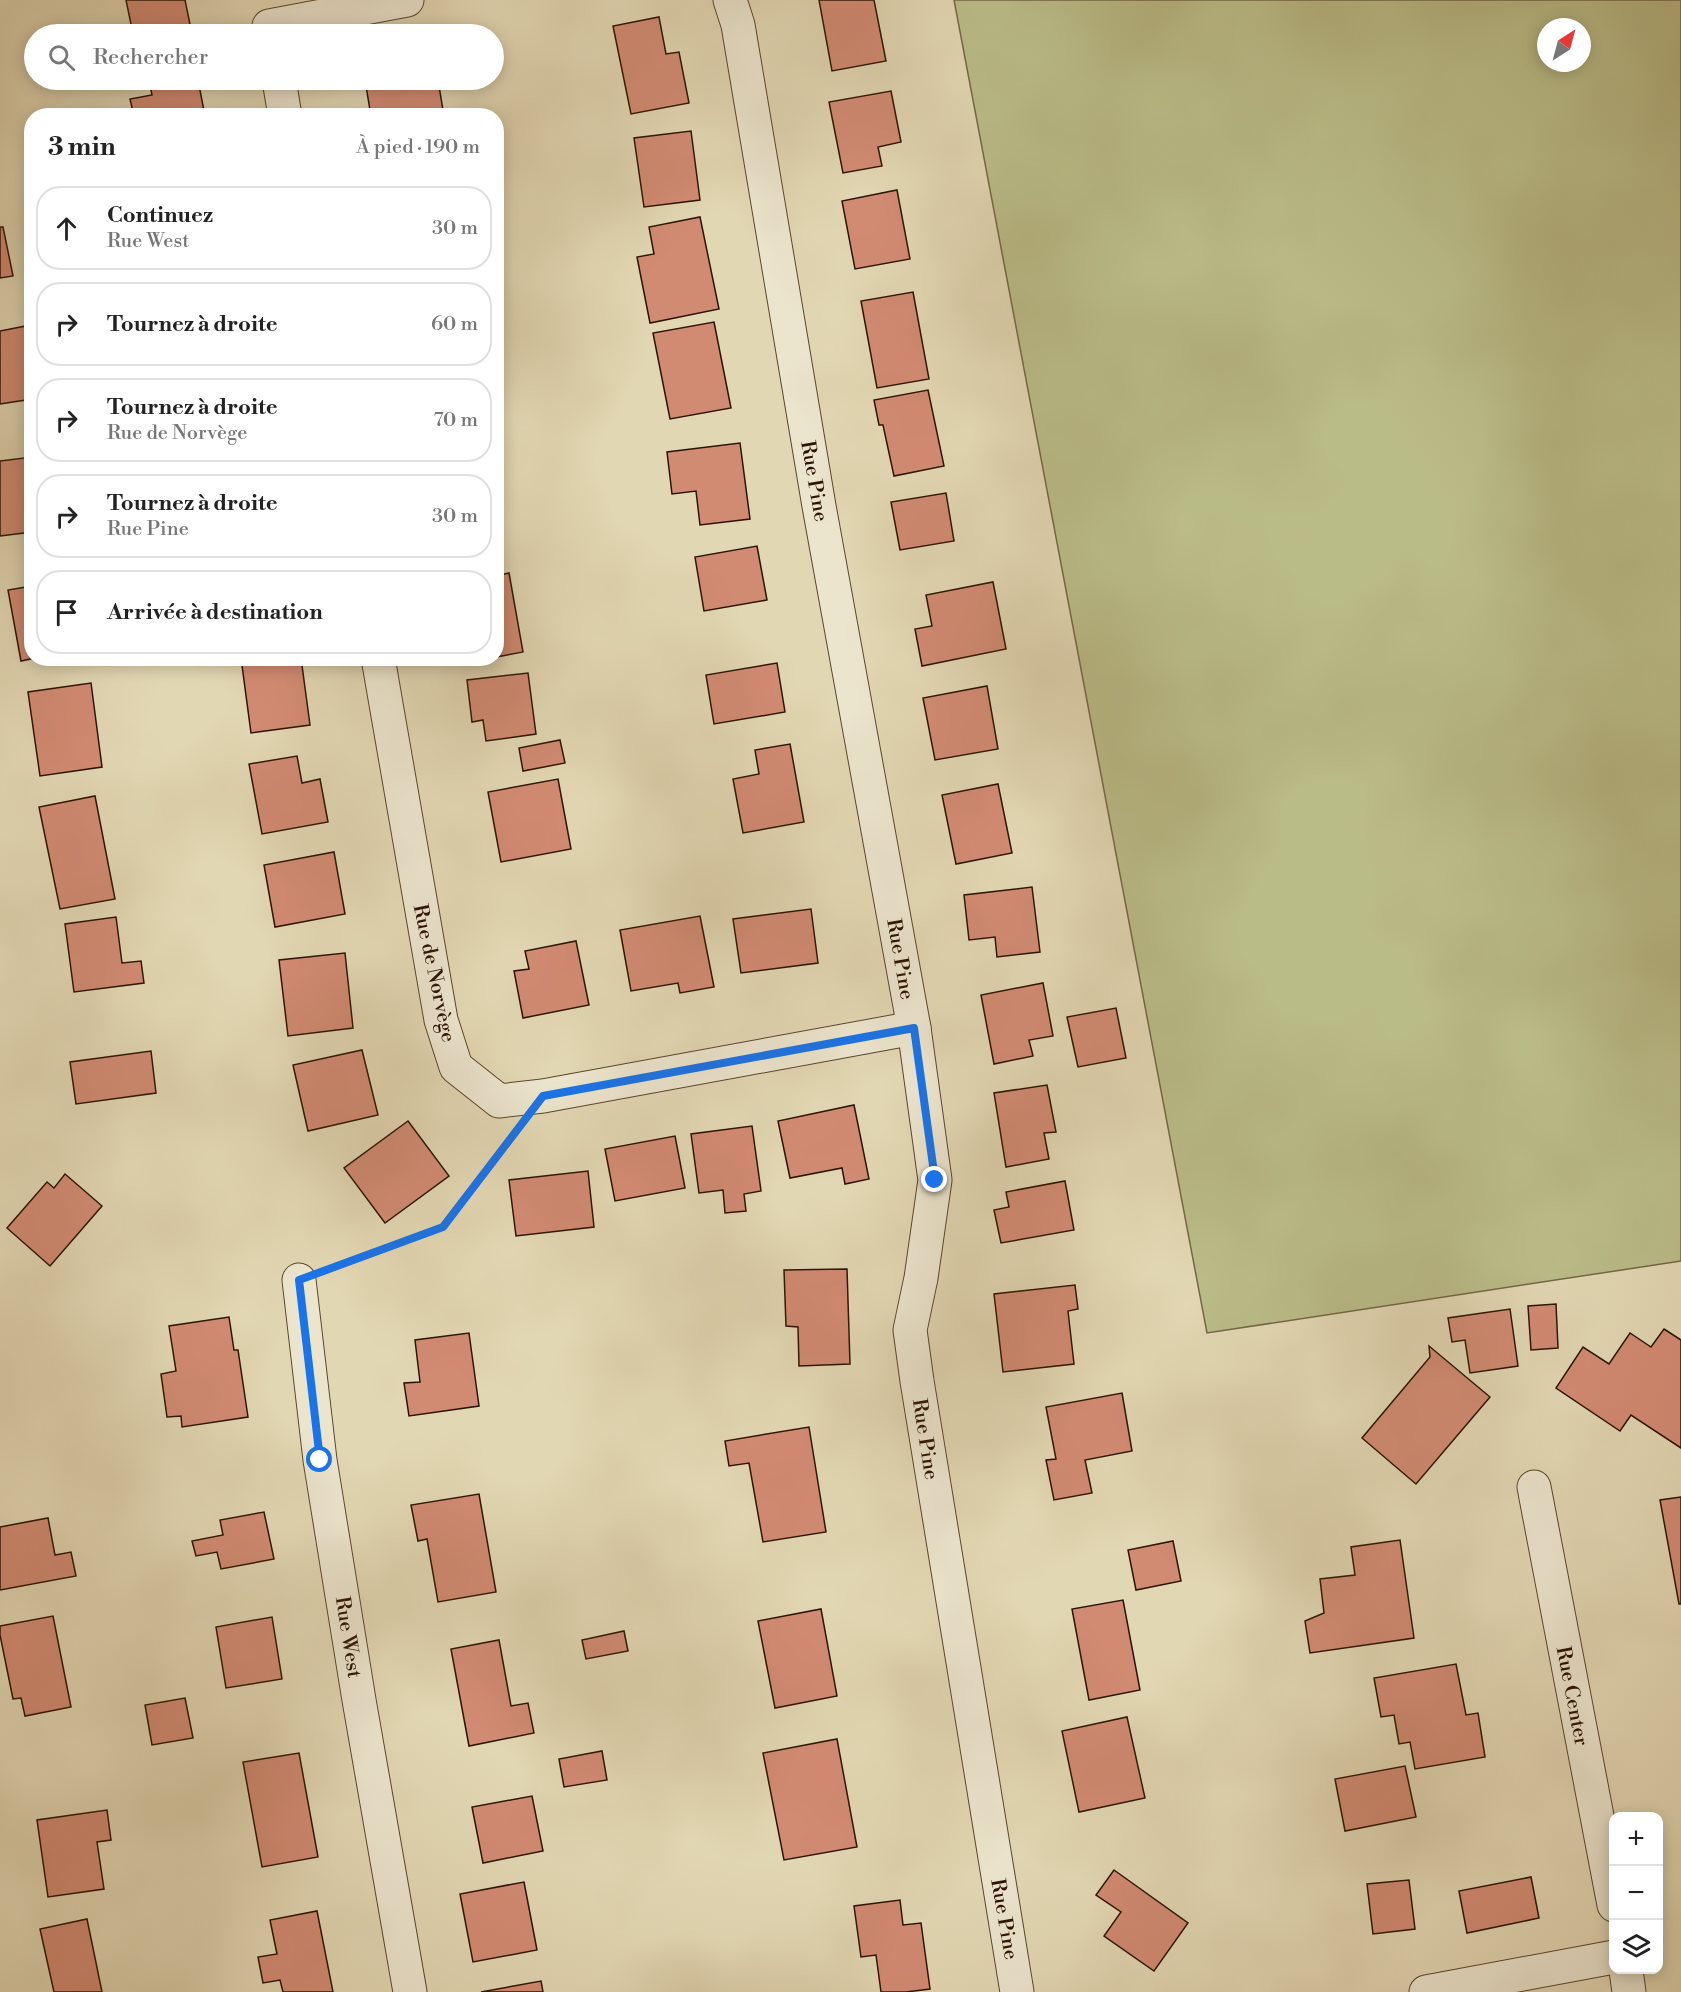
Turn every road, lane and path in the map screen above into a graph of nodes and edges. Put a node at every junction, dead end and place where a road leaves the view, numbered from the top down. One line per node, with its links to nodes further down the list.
1 (407, 0): 3 (street)
2 (730, 0): 7 (street, Rue Pine)
3 (268, 20)
4 (281, 90): 5 (street)
5 (284, 108)
6 (379, 666): 8 (street, Rue de Norvège)
7 (914, 1028): 8 (street, Rue de Norvège); 15 (street, Rue Pine)
8 (543, 1096): 9 (path)
9 (299, 1280): 14 (street, Rue West)
10 (1534, 1487): 11 (street, Rue Center)
11 (1609, 1879)
12 (1609, 1958): 16 (street)
13 (1627, 1974): 17 (street)
14 (410, 1992)
15 (1017, 1992)
16 (1426, 1992)
17 (1629, 1992)

